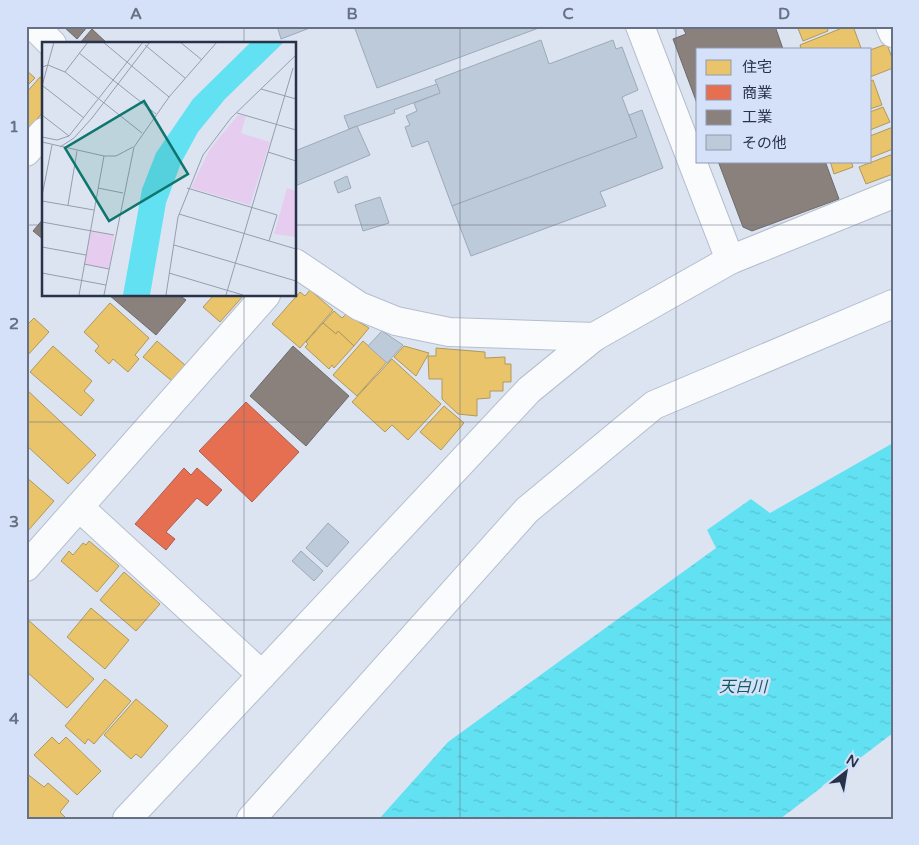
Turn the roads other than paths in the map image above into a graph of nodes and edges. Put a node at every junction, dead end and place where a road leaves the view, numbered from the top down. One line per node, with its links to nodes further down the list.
1 (34, 26): 5 (street)
2 (640, 26): 9 (street)
3 (890, 26): 4 (street)
4 (893, 33)
5 (50, 42)
6 (42, 134): 7 (street)
7 (26, 152)
8 (893, 194): 9 (street)
9 (730, 260): 13 (street)
10 (296, 264): 13 (street)
11 (265, 296): 14 (street)
12 (893, 304): 18 (street)
13 (594, 337): 16 (street)
14 (79, 507): 15 (street); 16 (street)
15 (26, 567)
16 (262, 675): 17 (street)
17 (127, 819)
18 (251, 819)

